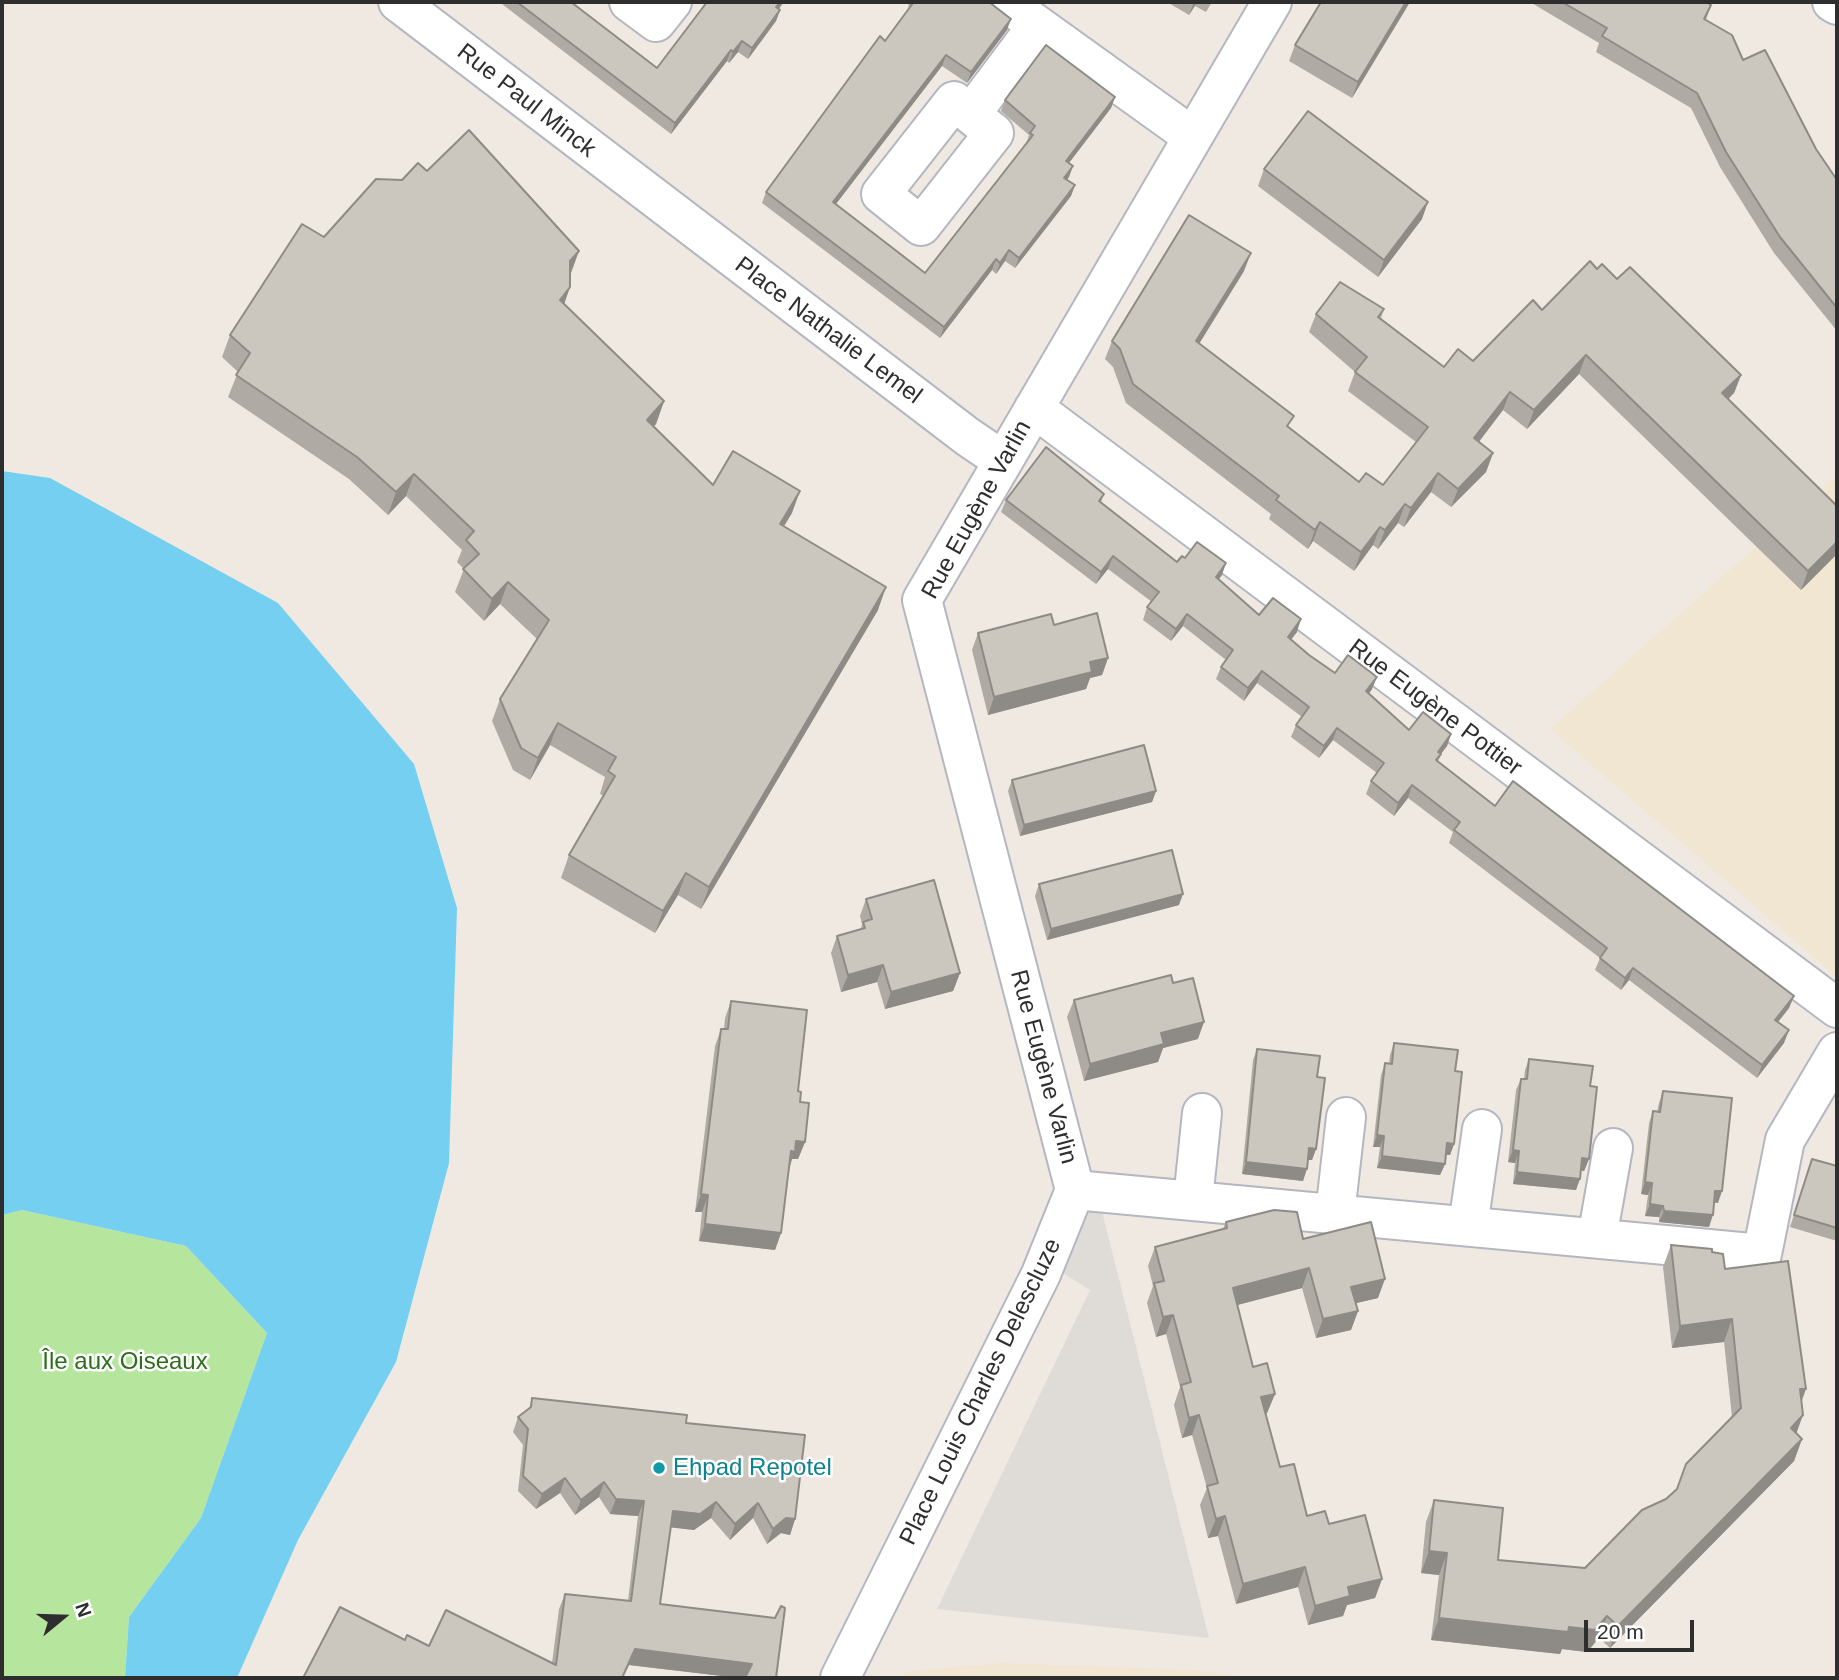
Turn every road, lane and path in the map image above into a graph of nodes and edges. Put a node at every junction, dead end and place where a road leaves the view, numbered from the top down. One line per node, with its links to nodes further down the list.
1 (398, 2): 11 (street, Rue Paul Minck)
2 (629, 2): 3 (street)
3 (672, 2)
4 (1004, 2): 8 (street)
5 (1272, 2): 10 (street, Rue Eugène Varlin)
6 (1832, 2): 7 (street)
7 (1837, 5)
8 (1037, 26): 9 (street); 10 (street)
9 (971, 114)
10 (1193, 137): 12 (street, Rue Eugène Varlin)
11 (655, 200): 13 (street, Place Nathalie Lemel)
12 (1034, 408): 13 (street, Rue Eugène Varlin); 14 (street, Rue Eugène Pottier)
13 (1002, 460): 20 (street, Rue Eugène Varlin)
14 (1837, 1008)
15 (1837, 1052): 24 (street)
16 (1202, 1113): 21 (street)
17 (1346, 1117): 22 (street)
18 (1482, 1129): 23 (street)
19 (1613, 1148): 24 (street)
20 (1075, 1190): 21 (street); 25 (street, Place Louis Charles Delescluze)
21 (1193, 1200): 22 (street)
22 (1335, 1214): 23 (street)
23 (1468, 1226): 24 (street)
24 (1597, 1238)
25 (840, 1678)

